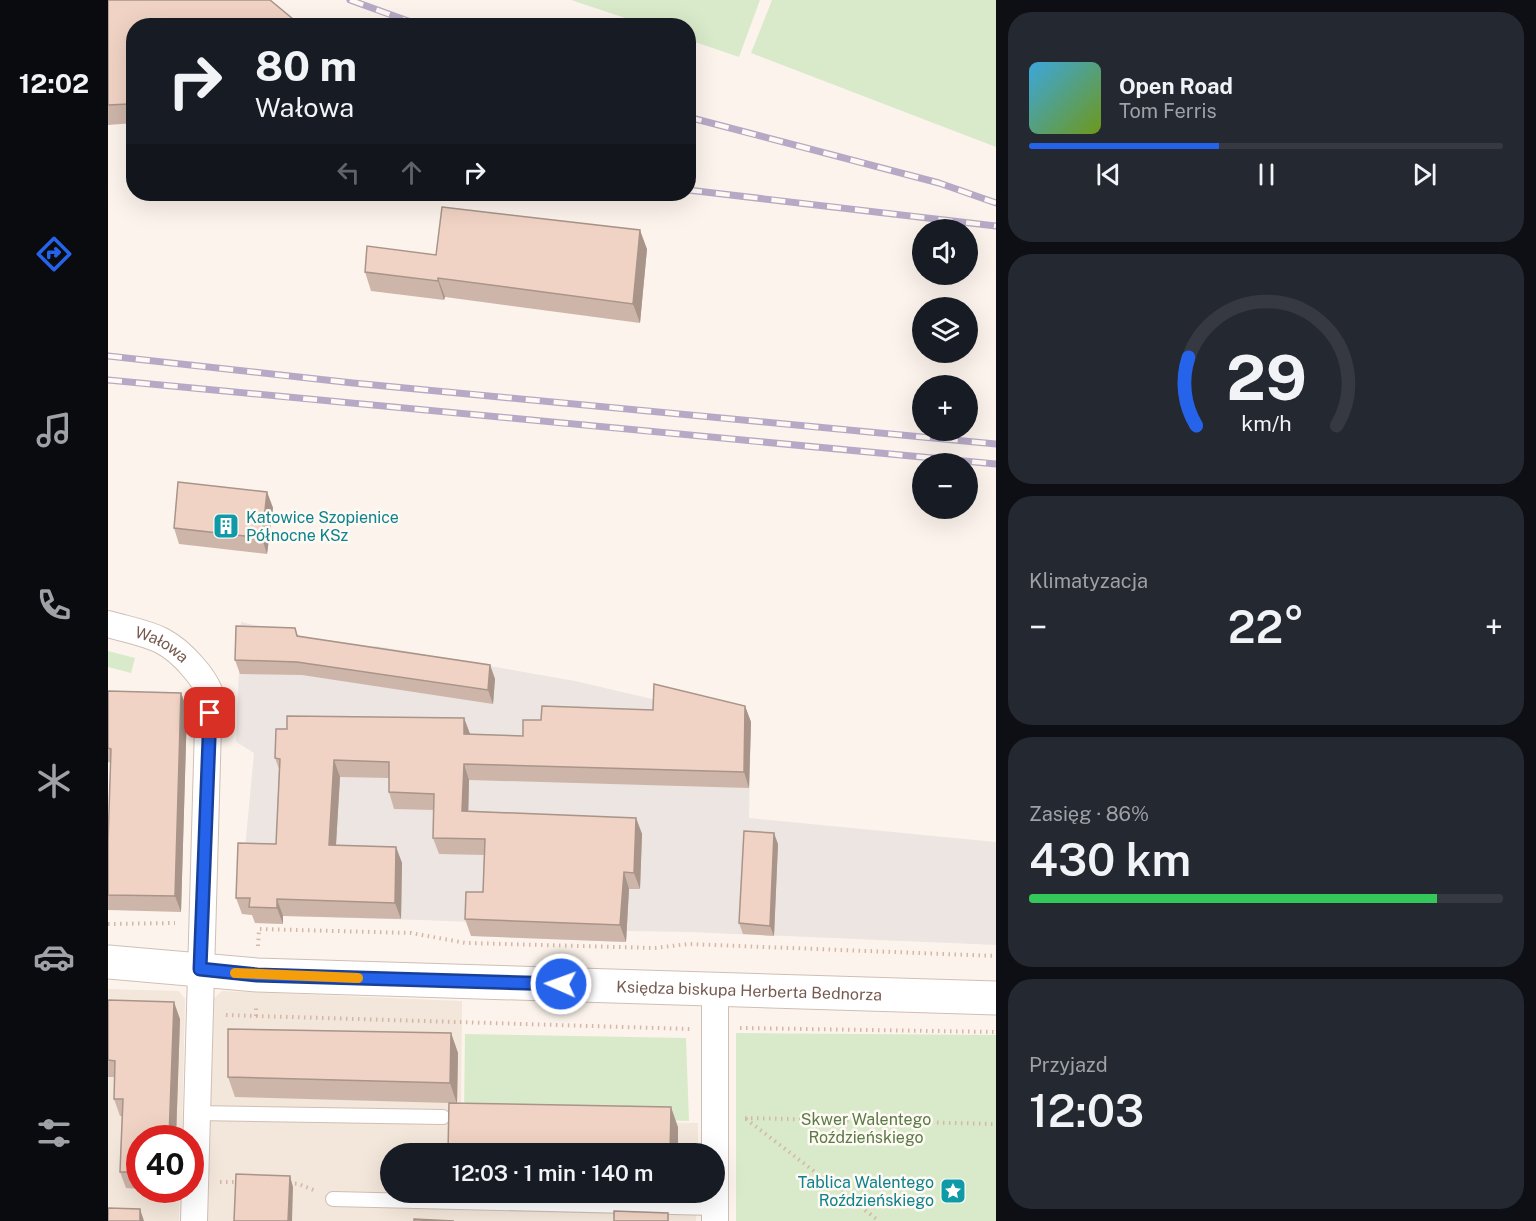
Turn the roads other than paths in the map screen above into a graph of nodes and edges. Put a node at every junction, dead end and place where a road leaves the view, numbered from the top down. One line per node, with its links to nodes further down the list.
1 (108, 624): 3 (street, Wałowa)
2 (108, 962): 3 (street, Księdza biskupa Herberta Bednorza)
3 (200, 969): 4 (street, Księdza biskupa Herberta Bednorza); 6 (street, Wałowa)
4 (715, 990): 5 (street, Księdza biskupa Herberta Bednorza); 9 (street)
5 (996, 998)
6 (196, 1113): 7 (lane); 10 (street, Wałowa)
7 (443, 1117)
8 (333, 1199): 9 (lane)
9 (715, 1214)
10 (194, 1221)

